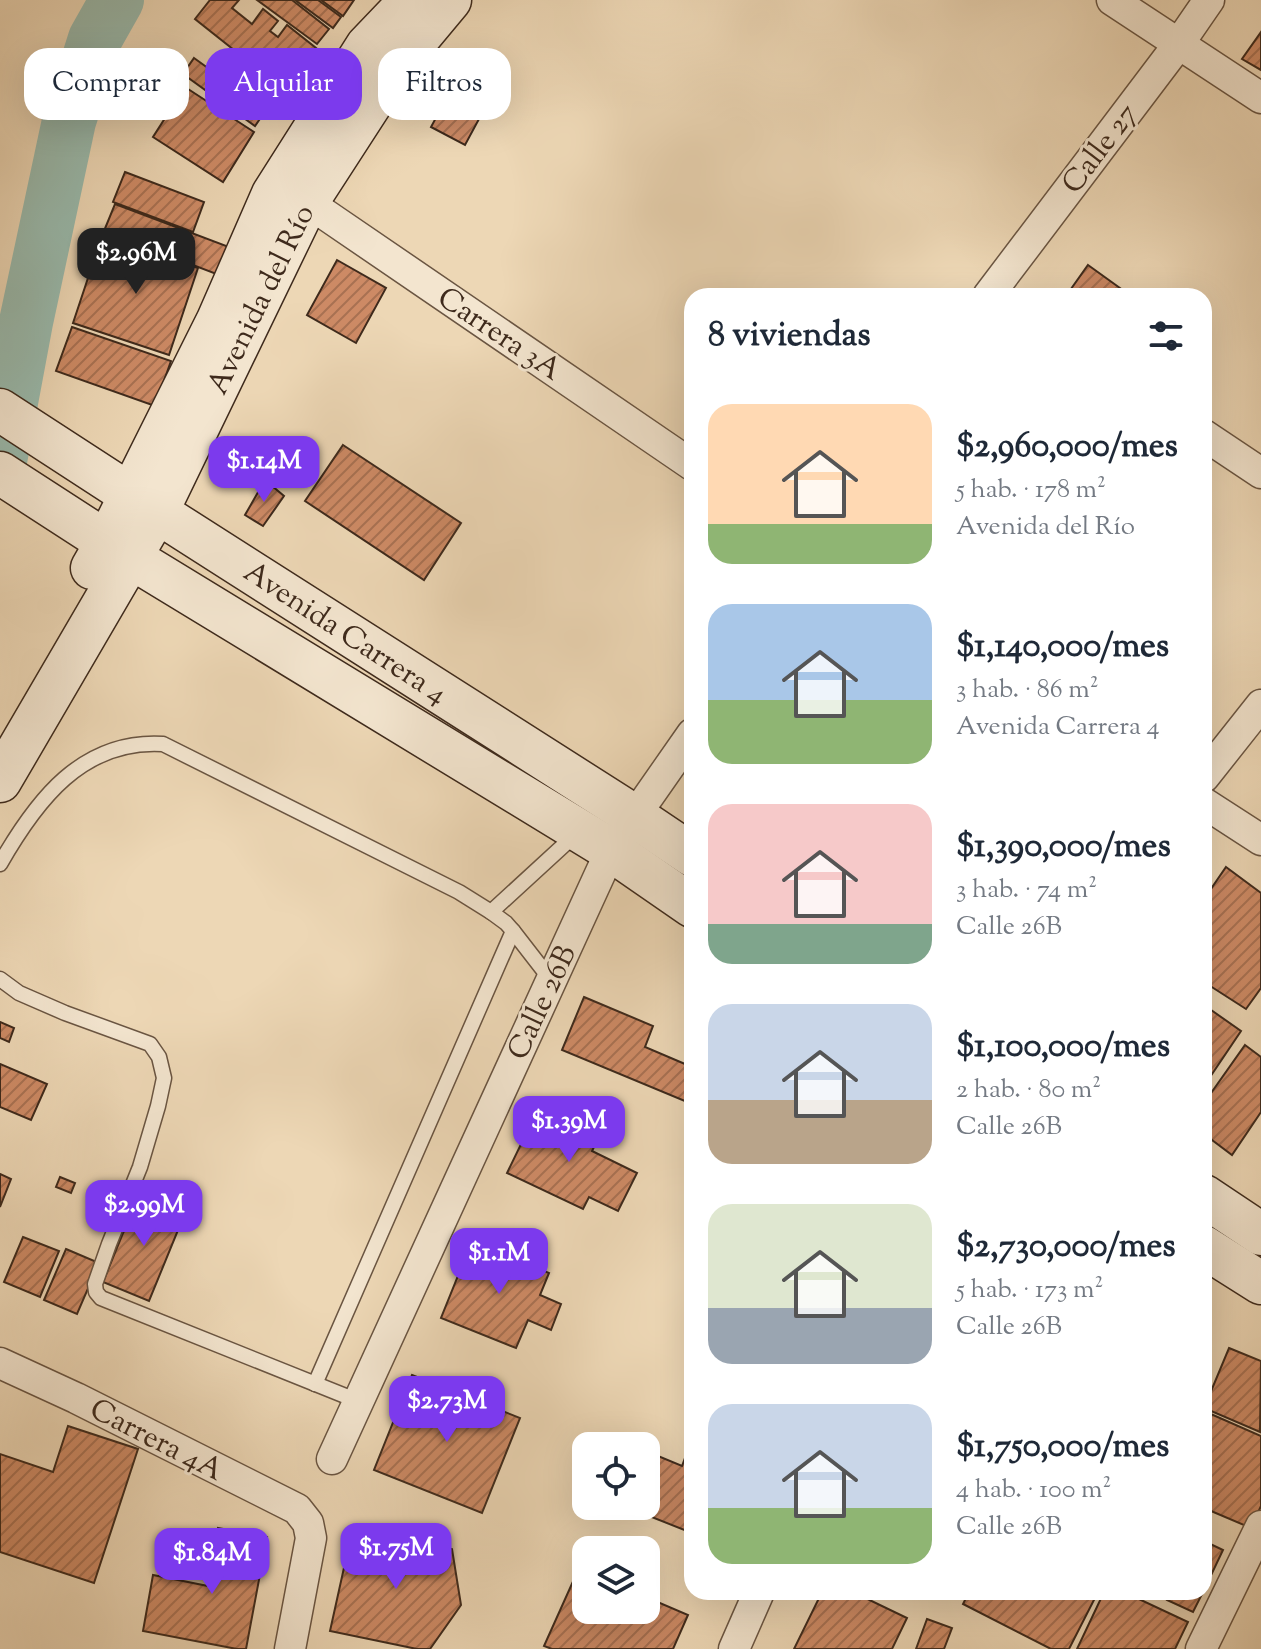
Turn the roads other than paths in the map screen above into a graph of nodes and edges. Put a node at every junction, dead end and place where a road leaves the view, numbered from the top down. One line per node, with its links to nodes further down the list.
1 (411, 0): 14 (main road, Avenida del Río)
2 (450, 0): 7 (main road, Avenida del Río)
3 (1112, 0): 5 (street)
4 (1209, 0): 5 (street, Calle 27)
5 (1178, 45): 6 (street); 8 (street, Calle 27)
6 (1261, 98)
7 (307, 202): 11 (street, Carrera 3A); 14 (main road, Avenida del Río)
8 (997, 288)
9 (0, 410): 14 (main road, Avenida Carrera 4)
10 (1212, 440): 13 (street)
11 (684, 460)
12 (0, 473): 15 (main road, Avenida Carrera 4)
13 (1261, 473)
14 (144, 503): 15 (main road, Avenida del Río); 22 (main road, Avenida Carrera 4)
15 (119, 550): 17 (main road, Avenida del Río); 20 (main road, Avenida del Río); 23 (main road, Avenida Carrera 4)
16 (1261, 705): 19 (street)
17 (0, 727)
18 (684, 745): 22 (street)
19 (1212, 767)
20 (0, 781)
21 (1212, 808): 24 (street)
22 (634, 816): 23 (street); 25 (main road, Avenida Carrera 4)
23 (595, 840): 27 (main road, Avenida Carrera 4); 28 (lane); 31 (street, Calle 26B)
24 (1261, 840)
25 (684, 850)
26 (0, 864): 28 (lane)
27 (684, 901)
28 (491, 912): 29 (lane)
29 (513, 931): 31 (lane); 37 (lane)
30 (0, 979): 37 (lane)
31 (551, 980): 38 (street, Calle 26B)
32 (1212, 1201): 33 (main road)
33 (1261, 1234)
34 (1212, 1252): 35 (main road)
35 (1261, 1283)
36 (0, 1363): 42 (street, Carrera 4A)
37 (315, 1384): 38 (lane)
38 (358, 1401): 39 (street, Calle 26B)
39 (332, 1459)
40 (1261, 1526): 44 (street)
41 (755, 1600): 43 (street)
42 (290, 1649)
43 (734, 1649)
44 (1201, 1649)

